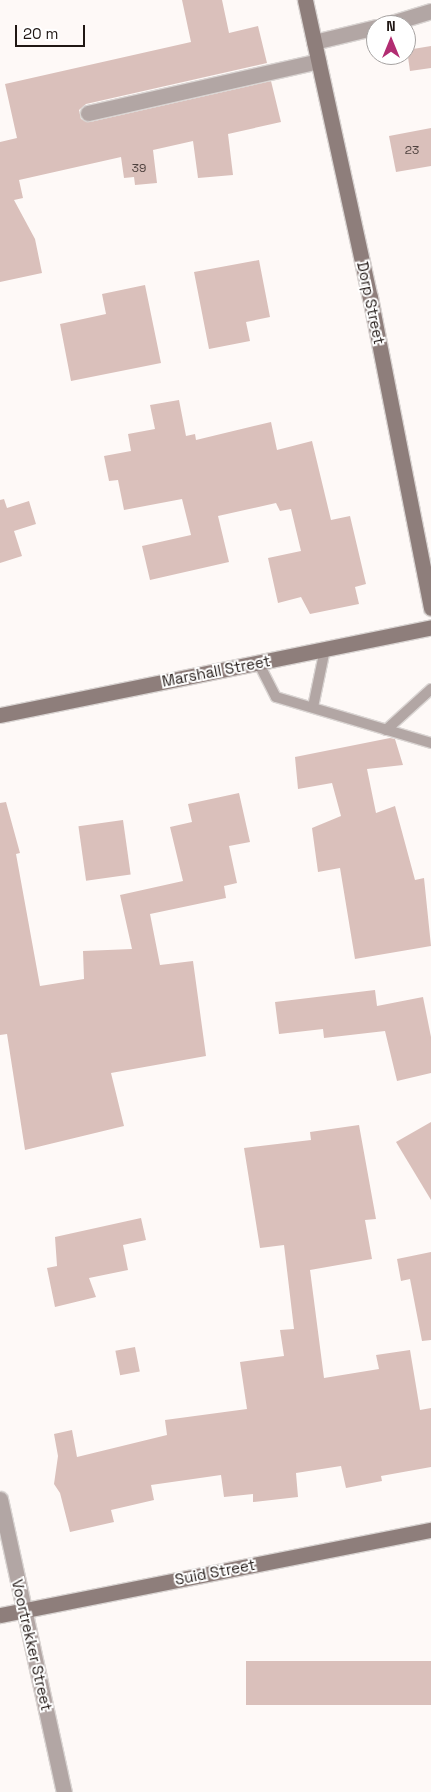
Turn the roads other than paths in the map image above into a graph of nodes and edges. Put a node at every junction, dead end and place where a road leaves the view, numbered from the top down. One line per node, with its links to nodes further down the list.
1 (305, 0): 5 (street, Dorp Street)
2 (431, 11): 3 (street)
3 (416, 16)
4 (366, 29): 5 (street)
5 (314, 42): 6 (street, Dorp Street)
6 (318, 61): 7 (street); 8 (street, Dorp Street)
7 (88, 113)
8 (431, 608)
9 (431, 627): 10 (street, Marshall Street)
10 (325, 649): 11 (street, Marshall Street); 13 (lane)
11 (258, 662): 13 (lane); 14 (street, Marshall Street)
12 (431, 689): 15 (lane)
13 (313, 707): 15 (lane)
14 (0, 715)
15 (386, 730): 16 (lane)
16 (431, 742)
17 (0, 1499): 19 (street, Voortrekker Street)
18 (431, 1530): 19 (street, Suid Street)
19 (24, 1610): 20 (street, Suid Street); 21 (street, Voortrekker Street)
20 (0, 1615)
21 (64, 1792)

